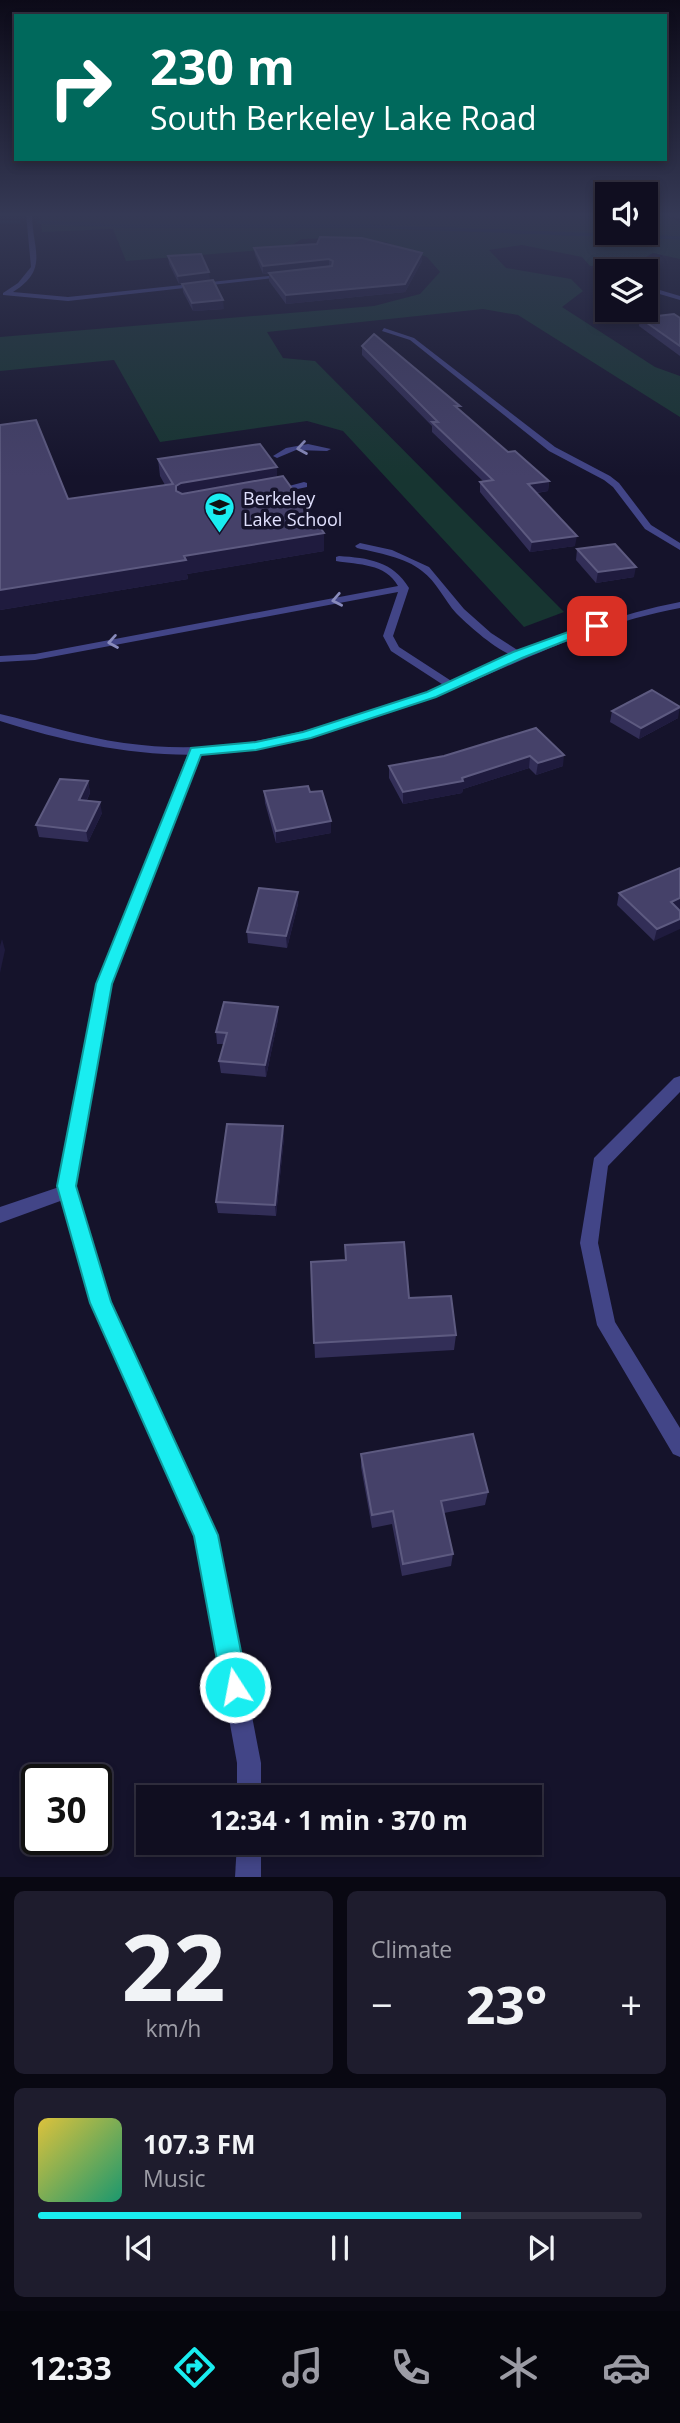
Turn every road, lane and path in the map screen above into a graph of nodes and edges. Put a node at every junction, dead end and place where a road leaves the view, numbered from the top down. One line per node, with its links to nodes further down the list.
1 (384, 330): 7 (street)
2 (327, 449): 3 (street, one-way to 3)
3 (277, 456)
4 (304, 485): 5 (street)
5 (264, 492)
6 (359, 546): 10 (street)
7 (680, 548)
8 (423, 554): 10 (street)
9 (339, 559): 11 (street)
10 (426, 569): 13 (street)
11 (404, 588): 14 (street, one-way to 14); 15 (street)
12 (680, 605): 13 (street)
13 (518, 655): 15 (street)
14 (0, 659)
15 (452, 686): 17 (street)
16 (0, 717): 17 (street)
17 (195, 751): 19 (street)
18 (680, 1082): 21 (street)
19 (68, 1191): 20 (street); 22 (street)
20 (0, 1215)
21 (680, 1447)
22 (249, 1785)
23 (248, 1855): 24 (street)
24 (248, 1877)

